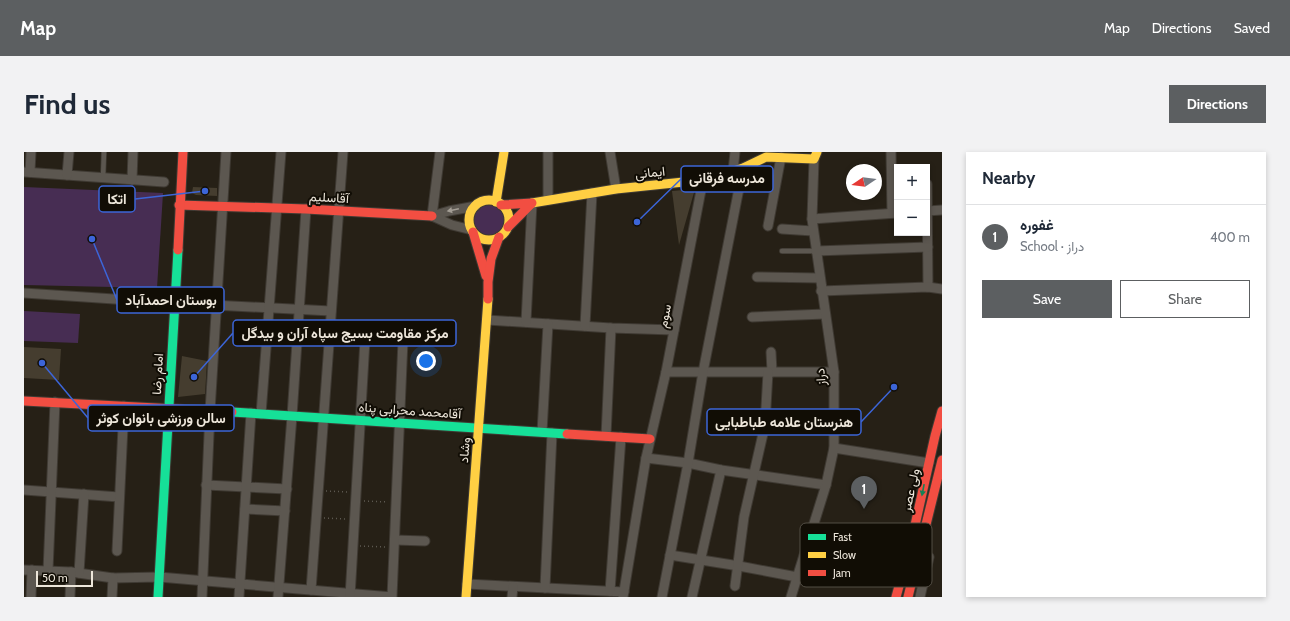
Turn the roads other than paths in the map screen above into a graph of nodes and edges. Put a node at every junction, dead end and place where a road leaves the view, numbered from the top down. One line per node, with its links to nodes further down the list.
1 (31, 152): 20 (street)
2 (69, 152): 21 (street)
3 (104, 152): 22 (lane)
4 (133, 152): 23 (street)
5 (182, 152): 32 (street, امام رضا)
6 (226, 152): 33 (street)
7 (281, 152): 35 (street)
8 (343, 152): 38 (street)
9 (440, 152): 41 (street)
10 (504, 152): 30 (street)
11 (548, 152): 28 (street)
12 (610, 152): 26 (street)
13 (735, 152): 19 (street)
14 (891, 152): 29 (street)
15 (766, 154): 17 (street, ایمانی); 18 (street, ایمانی)
16 (816, 155): 17 (street, ایمانی); 42 (street, دراز)
17 (780, 157): 43 (street)
18 (743, 168): 19 (street, ایمانی); 77 (street)
19 (733, 171): 24 (street, ایمانی)
20 (27, 172): 21 (street)
21 (67, 175): 22 (street)
22 (103, 178): 23 (street)
23 (132, 180): 25 (street)
24 (704, 180): 26 (street, ایمانی); 72 (street, سوم)
25 (164, 182)
26 (616, 189): 27 (street, ایمانی)
27 (592, 193): 28 (street, ایمانی); 70 (street)
28 (548, 200): 31 (street, ایمانی)
29 (894, 200)
30 (498, 203): 31 (street, ایمانی); 34 (street); 44 (street)
31 (532, 203): 44 (street); 68 (street)
32 (179, 205): 33 (street, آقاسلیم); 60 (street, امام رضا)
33 (222, 206): 35 (street, آقاسلیم); 61 (street)
34 (476, 206): 41 (street, آقاسلیم, one-way to 41); 46 (street)
35 (277, 208): 37 (street, آقاسلیم); 62 (street)
36 (942, 208): 39 (street)
37 (306, 209): 38 (street, آقاسلیم); 63 (street)
38 (338, 210): 41 (street, آقاسلیم); 64 (street)
39 (930, 210)
40 (894, 213): 42 (street)
41 (432, 216): 46 (street)
42 (812, 219): 47 (street, دراز)
43 (768, 226)
44 (508, 227): 49 (street)
45 (782, 229): 47 (street)
46 (472, 231): 49 (street); 55 (street)
47 (813, 231): 52 (street, دراز)
48 (928, 236): 50 (street)
49 (499, 237): 55 (street)
50 (928, 247): 52 (street); 56 (street)
51 (782, 250): 52 (lane)
52 (816, 251): 54 (street, دراز)
53 (757, 277): 54 (street)
54 (820, 278): 58 (street, دراز)
55 (488, 282): 67 (street, وشاد)
56 (928, 287): 57 (street); 58 (street)
57 (942, 289)
58 (821, 291): 65 (street, دراز)
59 (24, 293): 60 (street)
60 (174, 303): 61 (street); 83 (street, امام رضا)
61 (216, 306): 62 (street); 84 (street)
62 (269, 308): 63 (street); 87 (street)
63 (299, 310): 64 (street); 88 (street)
64 (331, 311): 73 (street)
65 (825, 314): 66 (street); 79 (street, دراز)
66 (752, 317)
67 (487, 320): 68 (street); 92 (street, وشاد)
68 (526, 322): 69 (street)
69 (548, 324): 70 (street); 93 (street)
70 (585, 326): 71 (street)
71 (611, 328): 72 (street); 95 (street)
72 (674, 330): 76 (street, سوم)
73 (329, 338): 74 (street); 89 (street)
74 (365, 340): 90 (street); 91 (street)
75 (771, 352): 78 (street)
76 (666, 372): 77 (street); 97 (street, سوم)
77 (703, 372): 78 (street); 101 (street)
78 (770, 372): 79 (street); 104 (street)
79 (834, 372): 98 (street, دراز)
80 (24, 401): 81 (street, آقامحمد محرابی پناه)
81 (55, 402): 82 (street, آقامحمد محرابی پناه); 110 (street)
82 (124, 406): 83 (street, آقامحمد محرابی پناه); 112 (street)
83 (168, 408): 84 (street, آقامحمد محرابی پناه); 130 (street, امام رضا)
84 (210, 411): 86 (street, آقامحمد محرابی پناه); 105 (street)
85 (942, 411): 102 (street, ولی عصر)
86 (251, 414): 87 (street, آقامحمد محرابی پناه); 107 (street)
87 (261, 414): 88 (street, آقامحمد محرابی پناه)
88 (292, 416): 89 (street, آقامحمد محرابی پناه); 108 (street)
89 (323, 418): 90 (street, آقامحمد محرابی پناه); 140 (street)
90 (360, 420): 91 (street, آقامحمد محرابی پناه); 144 (street)
91 (399, 423): 92 (street, آقامحمد محرابی پناه); 119 (street)
92 (479, 428): 93 (street, آقامحمد محرابی پناه); 133 (street, وشاد)
93 (542, 432): 94 (street, آقامحمد محرابی پناه)
94 (552, 433): 95 (street, آقامحمد محرابی پناه); 139 (street)
95 (606, 436): 96 (street, آقامحمد محرابی پناه)
96 (621, 437): 97 (street, آقامحمد محرابی پناه); 141 (street)
97 (650, 439): 99 (street, سوم)
98 (834, 448): 102 (street); 106 (street, دراز)
99 (646, 458): 101 (street); 145 (street, سوم)
100 (942, 460): 117 (street)
101 (688, 463): 103 (street); 121 (street)
102 (929, 463): 116 (street, ولی عصر, one-way to 116)
103 (721, 470): 104 (street); 122 (street)
104 (754, 474): 106 (street); 123 (street)
105 (206, 485): 107 (street); 131 (street)
106 (826, 485): 115 (street, دراز)
107 (246, 487): 108 (street); 113 (street)
108 (287, 489): 114 (street)
109 (24, 490): 110 (street)
110 (52, 492): 111 (street); 126 (street)
111 (84, 494): 112 (street); 127 (street)
112 (119, 497): 120 (street)
113 (245, 509): 114 (street); 132 (street)
114 (285, 511): 142 (street)
115 (814, 523)
116 (915, 523)
117 (926, 523)
118 (425, 540): 119 (street)
119 (394, 544): 152 (street)
120 (116, 551)
121 (670, 555): 122 (street); 155 (street)
122 (700, 559): 123 (street); 156 (street)
123 (739, 566): 128 (street); 134 (street)
124 (28, 570): 126 (street); 146 (street)
125 (800, 570): 128 (street, دراز)
126 (48, 571): 127 (street)
127 (75, 573): 129 (street); 147 (street)
128 (798, 577): 157 (street, دراز)
129 (113, 578): 130 (street); 148 (street)
130 (159, 578): 131 (street); 149 (street, امام رضا)
131 (202, 581): 132 (street); 150 (street)
132 (240, 584): 142 (street); 151 (street)
133 (467, 584): 135 (street); 153 (street, وشاد)
134 (735, 586)
135 (513, 587): 139 (street); 154 (street)
136 (899, 587): 158 (street, ولی عصر, one-way to 158)
137 (910, 587): 159 (street)
138 (922, 587): 160 (street)
139 (546, 588): 143 (street)
140 (311, 590): 142 (street); 144 (street)
141 (610, 591): 143 (street); 145 (street)
142 (279, 592)
143 (579, 593)
144 (350, 595): 152 (street)
145 (623, 595)
146 (31, 597)
147 (70, 597)
148 (112, 597)
149 (158, 597)
150 (202, 597)
151 (239, 597)
152 (392, 597)
153 (466, 597)
154 (512, 597)
155 (662, 597)
156 (692, 597)
157 (791, 597)
158 (896, 597)
159 (908, 597)
160 (920, 597)

